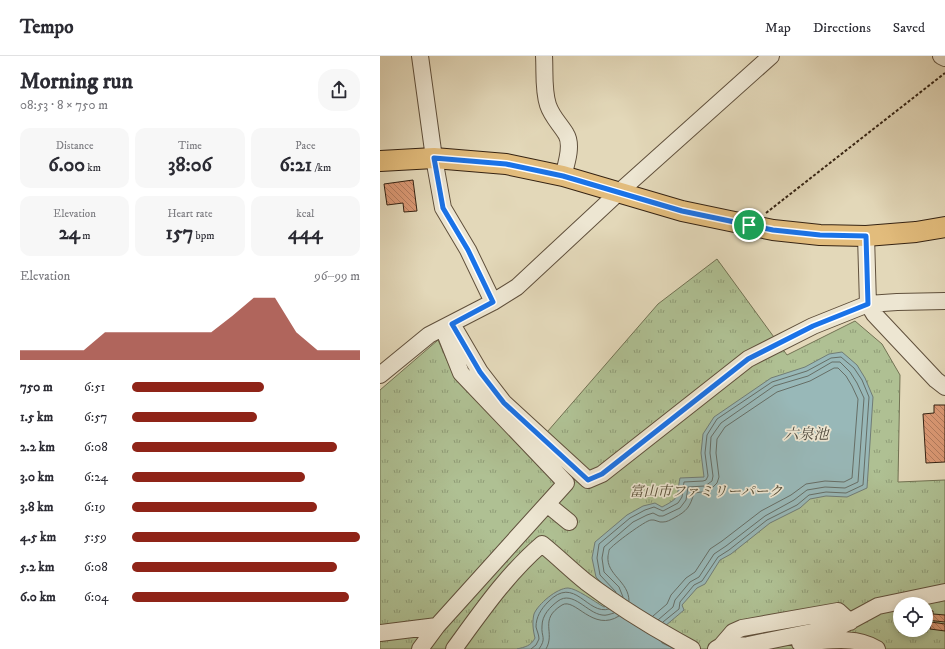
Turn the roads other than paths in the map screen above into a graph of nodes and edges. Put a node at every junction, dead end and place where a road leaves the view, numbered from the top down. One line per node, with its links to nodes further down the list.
1 (420, 56): 6 (street)
2 (544, 56): 8 (street)
3 (772, 56): 9 (street)
4 (941, 56): 5 (street)
5 (945, 58)
6 (434, 158): 7 (main road); 8 (main road); 13 (street)
7 (380, 161)
8 (563, 176): 9 (main road)
9 (618, 193): 11 (main road); 13 (street)
10 (945, 227): 11 (main road)
11 (866, 236): 14 (street)
12 (945, 301): 14 (street)
13 (493, 302): 15 (street)
14 (868, 304): 15 (street); 17 (street)
15 (447, 326): 16 (street); 18 (street)
16 (380, 375)
17 (945, 387)
18 (547, 504): 19 (street); 22 (street)
19 (569, 522)
20 (945, 592): 21 (street)
21 (850, 622): 24 (street); 25 (street)
22 (437, 626): 23 (street); 26 (street)
23 (380, 633)
24 (748, 645): 25 (street); 29 (street)
25 (718, 647)
26 (420, 649)
27 (454, 649): 28 (street)
28 (692, 649)
29 (877, 649)

